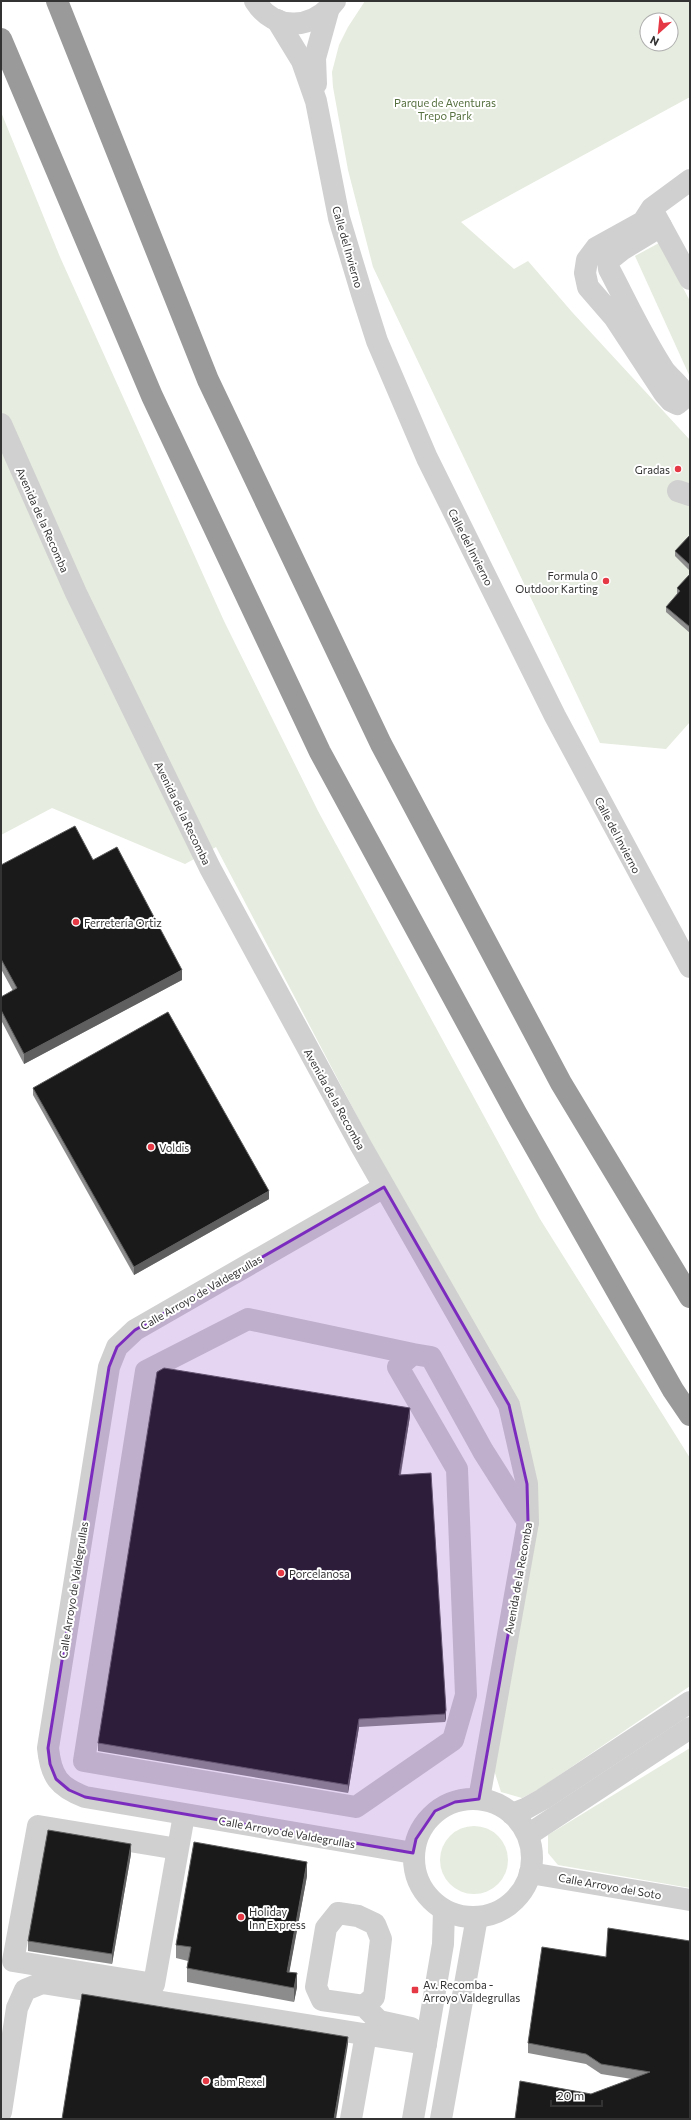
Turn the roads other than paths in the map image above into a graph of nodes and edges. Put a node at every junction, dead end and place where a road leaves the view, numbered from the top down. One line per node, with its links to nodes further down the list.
1 (57, 1): 13 (highway)
2 (255, 1): 4 (street)
3 (331, 6): 4 (street); 6 (street, Calle del Invierno)
4 (277, 20): 6 (street, Calle del Invierno)
5 (1, 39): 15 (highway)
6 (316, 101): 11 (street, Calle del Invierno)
7 (689, 183): 8 (street)
8 (656, 217): 8 (street); 9 (street)
9 (690, 279)
10 (1, 424): 12 (street, Avenida de la Recomba)
11 (690, 967)
12 (384, 1187): 16 (street, Avenida de la Recomba); 21 (street, Calle Arroyo de Valdegrullas)
13 (690, 1297)
14 (413, 1354): 14 (street); 16 (street)
15 (690, 1415)
16 (528, 1522): 19 (street, Avenida de la Recomba)
17 (690, 1702): 20 (street)
18 (690, 1728): 22 (street)
19 (479, 1799): 20 (street); 24 (street)
20 (512, 1814): 22 (street)
21 (184, 1815): 23 (street); 24 (street, Calle Arroyo de Valdegrullas)
22 (528, 1835): 25 (street)
23 (178, 1849): 23 (street)
24 (413, 1853): 27 (street)
25 (530, 1873): 26 (street, Calle Arroyo del Soto); 28 (street)
26 (690, 1900)
27 (444, 1910): 28 (street); 31 (street)
28 (477, 1917): 35 (street)
29 (364, 2006): 31 (street)
30 (366, 2034): 31 (street); 32 (street); 33 (street)
31 (427, 2038): 34 (street)
32 (1, 2112)
33 (351, 2119)
34 (414, 2119)
35 (441, 2119)

